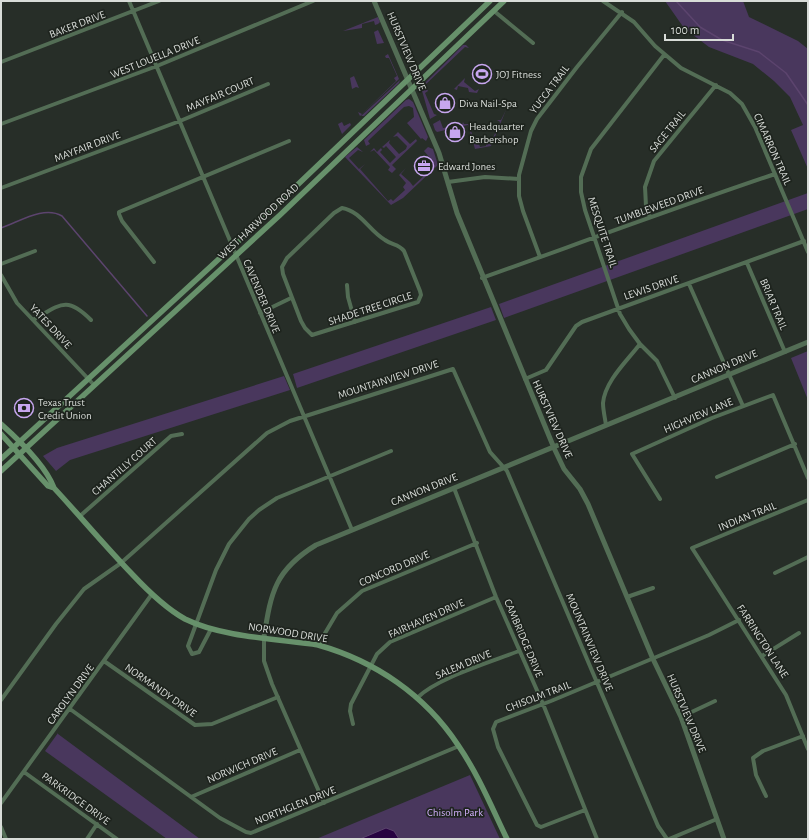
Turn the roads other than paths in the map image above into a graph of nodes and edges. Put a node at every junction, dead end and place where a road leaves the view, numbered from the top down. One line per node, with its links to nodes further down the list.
1 (129, 1): 9 (street, CAVENDER DRIVE)
2 (159, 1): 9 (street, BAKER DRIVE)
3 (313, 1): 14 (street, WEST LOUELLA DRIVE)
4 (374, 1): 15 (street, HURSTVIEW DRIVE)
5 (490, 1): 15 (main road, WEST HARWOOD ROAD)
6 (504, 1): 8 (main road, WEST HARWOOD ROAD)
7 (603, 1): 10 (street, CIMARRON TRAIL)
8 (494, 11): 11 (street); 18 (main road, WEST HARWOOD ROAD)
9 (134, 12): 13 (street, BAKER DRIVE); 14 (street, CAVENDER DRIVE)
10 (622, 12): 12 (street, CIMARRON TRAIL); 24 (street, YUCCA TRAIL)
11 (533, 43)
12 (664, 55): 17 (street, CIMARRON TRAIL); 28 (street, MESQUITE TRAIL)
13 (1, 62)
14 (157, 66): 19 (street, CAVENDER DRIVE); 20 (street, WEST LOUELLA DRIVE)
15 (408, 79): 18 (street, HURSTVIEW DRIVE); 30 (main road, WEST HARWOOD ROAD)
16 (268, 84): 19 (street, MAYFAIR COURT)
17 (716, 85): 22 (street, CIMARRON TRAIL); 27 (street, SAGE TRAIL)
18 (412, 89): 25 (street, HURSTVIEW DRIVE); 33 (main road, WEST HARWOOD ROAD)
19 (180, 121): 23 (street, CAVENDER DRIVE); 26 (street, MAYFAIR DRIVE)
20 (1, 124)
21 (289, 140): 23 (street)
22 (775, 174): 27 (street, TUMBLEWEED DRIVE); 29 (street, CIMARRON TRAIL)
23 (203, 176): 30 (street, CAVENDER DRIVE); 35 (street)
24 (518, 179): 25 (street); 34 (street, YUCCA TRAIL)
25 (448, 182): 39 (street, HURSTVIEW DRIVE)
26 (1, 188)
27 (650, 217): 28 (street, TUMBLEWEED DRIVE)
28 (594, 238): 34 (street, TUMBLEWEED DRIVE); 43 (street, MESQUITE TRAIL)
29 (804, 241): 32 (street, CIMARRON TRAIL); 36 (street, LEWIS DRIVE)
30 (232, 247): 33 (street, CAVENDER DRIVE); 52 (main road, WEST HARWOOD ROAD)
31 (35, 251): 37 (street)
32 (808, 252)
33 (235, 256): 44 (street, CAVENDER DRIVE); 54 (main road, WEST HARWOOD ROAD)
34 (540, 257): 39 (street, TUMBLEWEED DRIVE)
35 (154, 262)
36 (747, 263): 40 (street, LEWIS DRIVE); 50 (street, BRIAR TRAIL)
37 (1, 264)
38 (1, 275): 45 (street, YATES DRIVE)
39 (482, 278): 53 (street, HURSTVIEW DRIVE)
40 (690, 284): 43 (street, LEWIS DRIVE); 51 (street)
41 (348, 285): 47 (street)
42 (291, 298): 44 (street); 47 (street, SHADE TREE CIRCLE); 47 (street, SHADE TREE CIRCLE)
43 (618, 308): 49 (street, MESQUITE TRAIL); 53 (street, LEWIS DRIVE)
44 (260, 313): 57 (street, CAVENDER DRIVE)
45 (32, 320): 46 (street); 52 (street, YATES DRIVE)
46 (91, 320)
47 (355, 322)
48 (808, 342): 50 (street, CANNON DRIVE)
49 (640, 344): 55 (street, MESQUITE TRAIL); 59 (street)
50 (785, 352): 51 (street, CANNON DRIVE)
51 (730, 375): 55 (street, CANNON DRIVE); 56 (street)
52 (88, 378): 54 (street, YATES DRIVE); 63 (main road, WEST HARWOOD ROAD)
53 (525, 380): 64 (street, HURSTVIEW DRIVE)
54 (94, 385): 66 (main road, WEST HARWOOD ROAD)
55 (675, 398): 59 (street, CANNON DRIVE)
56 (743, 406): 62 (street, HIGHVIEW LANE); 74 (street, HIGHVIEW LANE)
57 (304, 416): 68 (street, MOUNTAINVIEW DRIVE); 70 (street, CAVENDER DRIVE); 81 (street, MOUNTAINVIEW DRIVE)
58 (1, 424): 63 (main road, NORWOOD DRIVE)
59 (606, 425): 64 (street, CANNON DRIVE)
60 (1, 434): 63 (main road, NORWOOD DRIVE)
61 (182, 434): 76 (street, CHANTILLY COURT)
62 (794, 444): 71 (street); 72 (street)
63 (17, 445): 66 (main road, NORWOOD DRIVE); 67 (main road, WEST HARWOOD ROAD)
64 (554, 448): 68 (street, CANNON DRIVE); 86 (street, HURSTVIEW DRIVE)
65 (391, 450): 70 (street)
66 (23, 451): 69 (main road, WEST HARWOOD ROAD); 76 (main road, NORWOOD DRIVE)
67 (1, 459)
68 (505, 467): 73 (street, CANNON DRIVE); 98 (street, MOUNTAINVIEW DRIVE)
69 (1, 471)
70 (329, 476): 77 (street, CAVENDER DRIVE); 88 (street)
71 (717, 477)
72 (808, 478)
73 (454, 488): 77 (street, CANNON DRIVE); 78 (street, CAMBRIDGE DRIVE)
74 (660, 499)
75 (808, 500): 79 (street, INDIAN TRAIL)
76 (80, 516): 81 (main road, NORWOOD DRIVE)
77 (352, 530): 91 (street, CANNON DRIVE)
78 (477, 543): 85 (street, CAMBRIDGE DRIVE); 92 (street, CONCORD DRIVE)
79 (692, 548): 87 (street, FARRINGTON LANE)
80 (808, 557): 82 (street)
81 (121, 563): 84 (main road, NORWOOD DRIVE); 101 (street, MOUNTAINVIEW DRIVE)
82 (775, 573)
83 (653, 588): 86 (street)
84 (152, 594): 88 (main road, NORWOOD DRIVE); 96 (street, CAROLYN DRIVE)
85 (496, 597): 93 (street, CAMBRIDGE DRIVE); 97 (street, FAIRHAVEN DRIVE)
86 (627, 598): 95 (street, HURSTVIEW DRIVE)
87 (739, 620): 94 (street, FARRINGTON LANE); 95 (street, CHISOLM TRAIL)
88 (196, 624): 89 (main road, NORWOOD DRIVE); 89 (street)
89 (211, 629): 91 (main road, NORWOOD DRIVE)
90 (799, 633): 94 (street)
91 (264, 638): 92 (main road, NORWOOD DRIVE); 99 (street, CANNON DRIVE)
92 (318, 645): 97 (main road, NORWOOD DRIVE)
93 (519, 650): 100 (street, SALEM DRIVE); 103 (street, CAMBRIDGE DRIVE)
94 (762, 656): 107 (street, FARRINGTON LANE)
95 (653, 659): 98 (street, CHISOLM TRAIL); 105 (street, HURSTVIEW DRIVE)
96 (104, 661): 99 (street, NORMANDY DRIVE); 104 (street, CAROLYN DRIVE)
97 (371, 666): 100 (main road, NORWOOD DRIVE); 106 (street, FAIRHAVEN DRIVE)
98 (597, 682): 103 (street, CHISOLM TRAIL); 125 (street, MOUNTAINVIEW DRIVE)
99 (278, 698): 110 (street, CANNON DRIVE)
100 (417, 698): 108 (main road, NORWOOD DRIVE)
101 (1, 700)
102 (715, 701): 105 (street)
103 (543, 704): 116 (street, CAMBRIDGE DRIVE); 116 (street, CHISOLM TRAIL)
104 (70, 709): 111 (street, CAROLYN DRIVE); 113 (street, NORTHGLEN DRIVE)
105 (681, 717): 117 (street, HURSTVIEW DRIVE)
106 (353, 724)
107 (802, 736): 109 (street, FARRINGTON LANE); 112 (street)
108 (459, 746): 115 (street, NORTHGLEN DRIVE); 123 (main road, NORWOOD DRIVE)
109 (808, 749)
110 (300, 750): 113 (street, NORWICH DRIVE); 115 (street, CANNON DRIVE)
111 (24, 772): 114 (street, CAROLYN DRIVE); 118 (street, PARKRIDGE DRIVE)
112 (766, 796)
113 (190, 797): 115 (street, NORTHGLEN DRIVE)
114 (1, 803)
115 (324, 803)
116 (585, 810): 124 (street, CAMBRIDGE DRIVE)
117 (717, 819): 125 (street, MOUNTAINVIEW DRIVE); 126 (street, HURSTVIEW DRIVE)
118 (97, 824): 121 (street); 122 (street, PARKRIDGE DRIVE)
119 (1, 827): 120 (street)
120 (6, 839)
121 (87, 839)
122 (117, 839)
123 (507, 839)
124 (597, 839)
125 (668, 839)
126 (724, 839)

